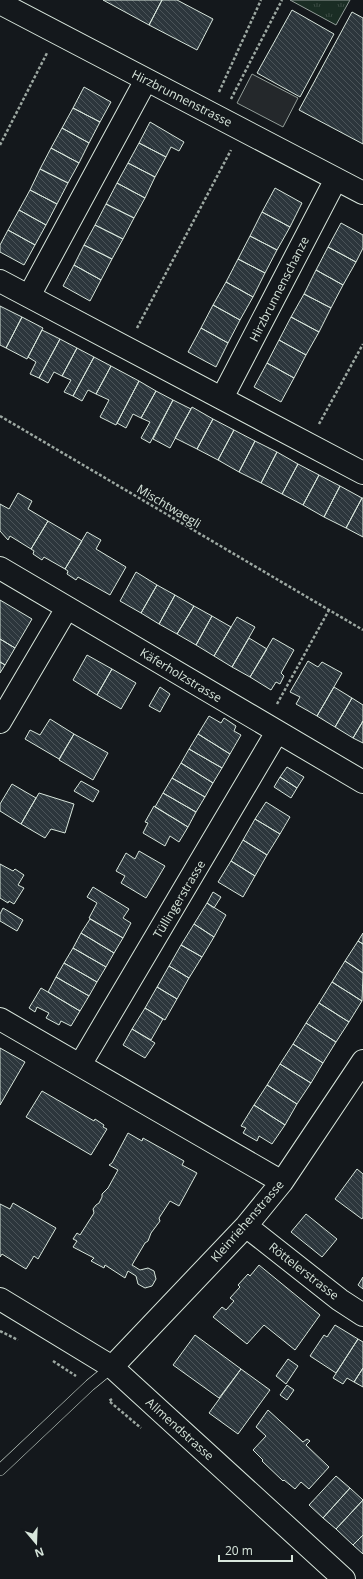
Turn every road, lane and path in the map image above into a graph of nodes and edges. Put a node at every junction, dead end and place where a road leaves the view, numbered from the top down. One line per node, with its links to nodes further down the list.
1 (261, 0): 6 (path)
2 (282, 0): 7 (path)
3 (0, 3): 4 (street, Hirzbrunnenstrasse)
4 (57, 32): 5 (street, Hirzbrunnenstrasse); 9 (path)
5 (146, 80): 7 (street, Hirzbrunnenstrasse); 13 (street)
6 (219, 92)
7 (222, 118): 8 (street, Hirzbrunnenstrasse)
8 (242, 129): 10 (street, Hirzbrunnenstrasse); 15 (path)
9 (0, 145)
10 (336, 179): 11 (street, Hirzbrunnenstrasse); 16 (street, Hirzbrunnenschanze)
11 (363, 193)
12 (0, 281): 13 (street)
13 (29, 296): 15 (street)
14 (363, 344): 18 (path)
15 (127, 348): 16 (street)
16 (222, 398): 18 (street)
17 (0, 416): 22 (path, Mischtwaegli)
18 (308, 444): 19 (street)
19 (363, 473)
20 (0, 568): 21 (street, Käferholzstrasse)
21 (68, 608): 24 (street); 25 (street, Käferholzstrasse)
22 (329, 610): 23 (path, Mischtwaegli); 25 (path)
23 (363, 630)
24 (0, 722)
25 (277, 732): 26 (street, Käferholzstrasse); 29 (street, Tüllingerstrasse)
26 (363, 782)
27 (0, 1019): 29 (street)
28 (363, 1061): 30 (street, Kleinriehenstrasse)
29 (80, 1065): 30 (street)
30 (282, 1182): 31 (street, Kleinriehenstrasse)
31 (246, 1226): 33 (street, Röttelerstrasse); 37 (street, Kleinriehenstrasse)
32 (0, 1299): 37 (street, Allmendstrasse)
33 (363, 1315)
34 (0, 1331): 35 (path)
35 (21, 1341)
36 (52, 1360): 39 (path)
37 (112, 1367): 38 (street, Allmendstrasse); 39 (lane)
38 (129, 1382): 40 (path); 43 (street, Allmendstrasse)
39 (90, 1385): 40 (path); 42 (lane)
40 (109, 1401): 41 (path)
41 (145, 1432)
42 (0, 1470)
43 (344, 1579)

